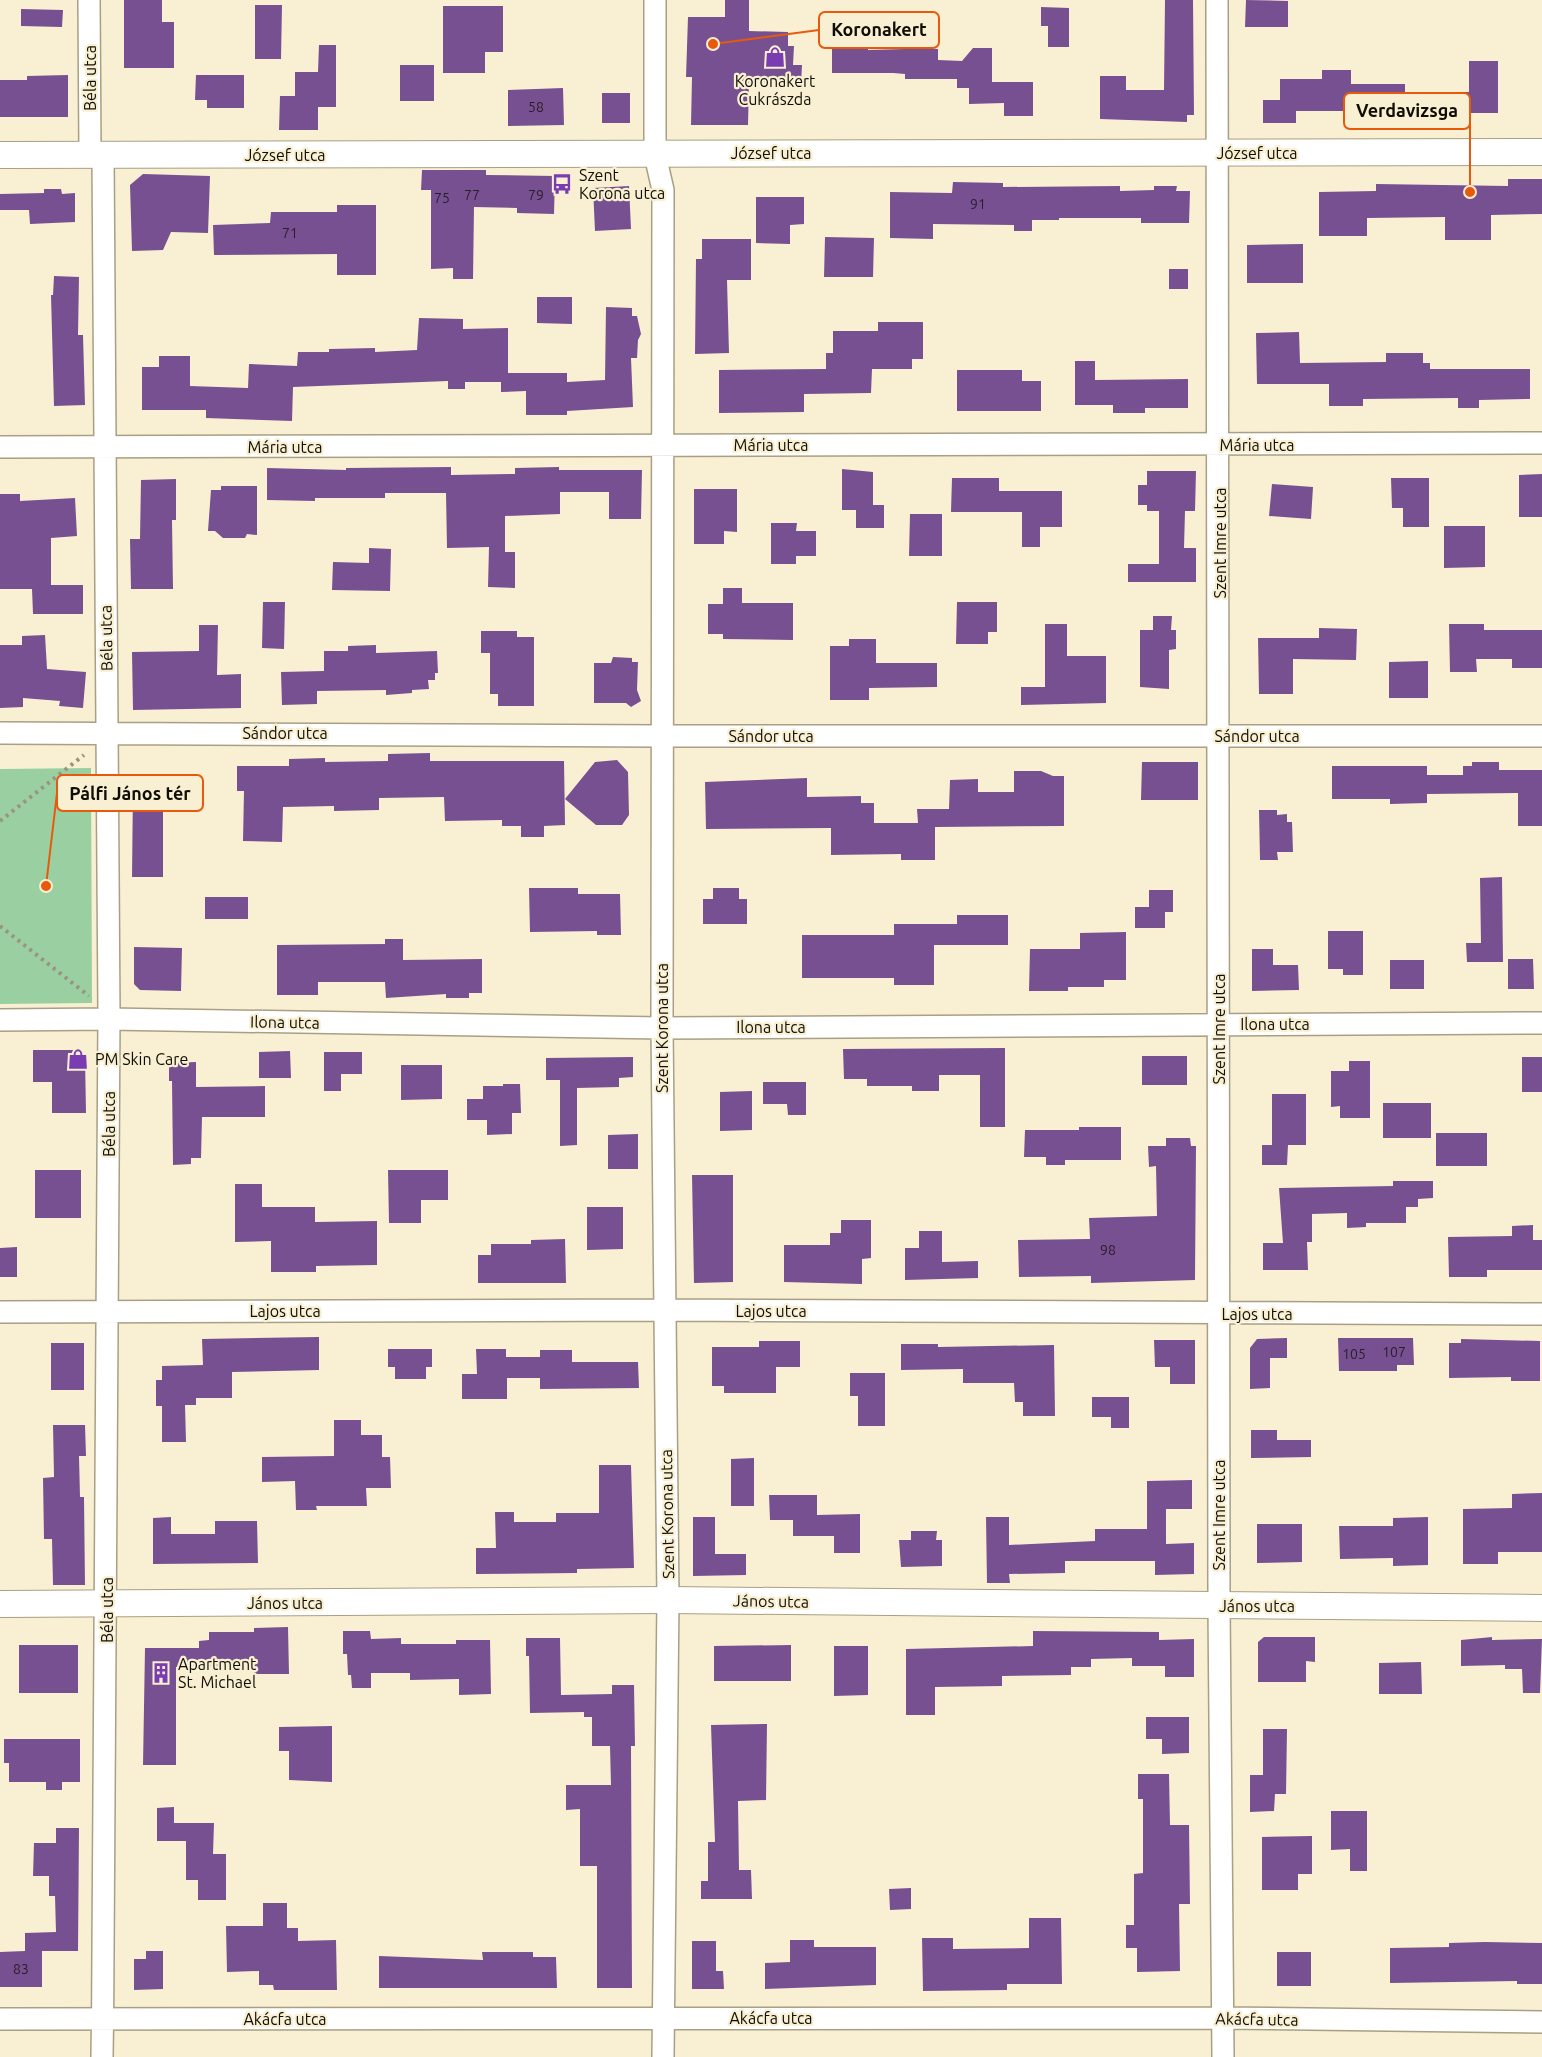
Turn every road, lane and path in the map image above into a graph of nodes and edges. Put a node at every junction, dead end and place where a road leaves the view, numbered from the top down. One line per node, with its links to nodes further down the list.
1 (89, 0): 7 (street, Béla utca)
2 (655, 0): 8 (street, Szent Korona utca)
3 (1218, 0): 5 (street, Szent Imre utca)
4 (1542, 152): 5 (street, József utca)
5 (1218, 153): 8 (street, József utca); 11 (street, Szent Imre utca)
6 (0, 155): 7 (street, József utca)
7 (97, 155): 8 (street, József utca); 13 (street, Béla utca)
8 (655, 155): 10 (street, Szent Korona utca)
9 (1542, 443): 11 (street, Mária utca)
10 (662, 445): 11 (street, Mária utca); 13 (street, Mária utca); 16 (street, Szent Korona utca)
11 (1220, 446): 17 (street, Szent Imre utca)
12 (0, 447): 13 (street, Mária utca)
13 (103, 447): 14 (street, Béla utca)
14 (108, 732): 15 (street, Sándor utca); 16 (street, Sándor utca); 19 (path); 21 (street, Béla utca)
15 (0, 733)
16 (662, 736): 17 (street, Sándor utca); 25 (street, Szent Korona utca)
17 (1220, 736): 18 (street, Sándor utca); 24 (street, Szent Imre utca)
18 (1542, 736)
19 (0, 821)
20 (0, 926): 21 (path)
21 (109, 1019): 22 (street, Ilona utca); 25 (street, Ilona utca); 27 (street, Béla utca)
22 (0, 1020)
23 (1542, 1023): 24 (street, Ilona utca)
24 (1219, 1024): 25 (street, Ilona utca); 29 (street, Szent Imre utca)
25 (662, 1028): 26 (street, Szent Korona utca)
26 (664, 1310): 27 (street, Lajos utca); 29 (street, Lajos utca); 31 (street, Szent Korona utca)
27 (108, 1311): 28 (street, Lajos utca); 33 (street, Béla utca)
28 (0, 1312)
29 (1220, 1314): 30 (street, Lajos utca); 34 (street, Szent Imre utca)
30 (1542, 1314)
31 (668, 1600): 33 (street, János utca); 34 (street, János utca); 36 (street, Szent Korona utca)
32 (0, 1604): 33 (street, János utca)
33 (108, 1604): 38 (street, Béla utca)
34 (1219, 1606): 35 (street, János utca); 39 (street, Szent Imre utca)
35 (1542, 1608)
36 (663, 2018): 38 (street, Akácfa utca); 39 (street, Akácfa utca); 42 (street, Szent Korona utca)
37 (0, 2019): 38 (street, Akácfa utca)
38 (103, 2019): 41 (street, Béla utca)
39 (1223, 2019): 40 (street, Akácfa utca); 43 (street, Szent Imre utca)
40 (1542, 2022)
41 (102, 2057)
42 (663, 2057)
43 (1223, 2057)

